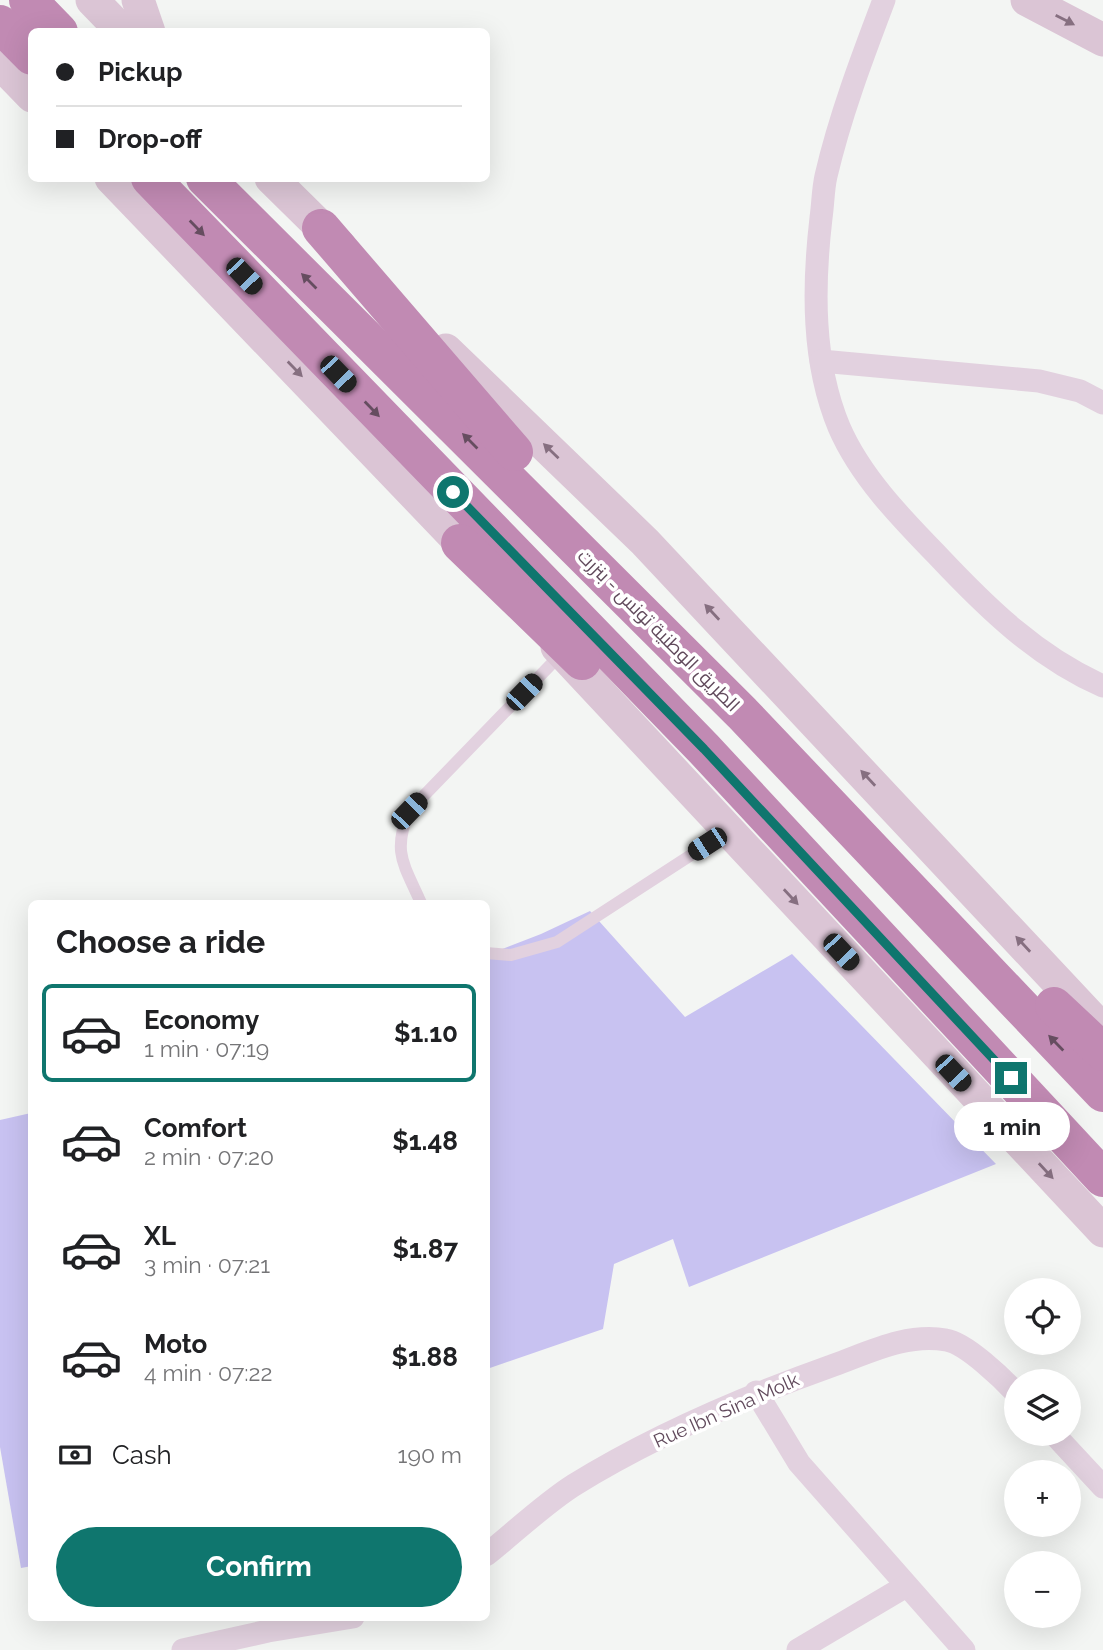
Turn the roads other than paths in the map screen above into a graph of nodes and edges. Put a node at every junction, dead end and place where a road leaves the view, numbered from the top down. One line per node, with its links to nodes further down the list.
1 (28, 0): 7 (highway)
2 (92, 0): 8 (main road)
3 (138, 0): 9 (main road)
4 (884, 0): 19 (street)
5 (1027, 0): 10 (main road, one-way to 10)
6 (0, 24): 11 (highway)
7 (55, 28)
8 (119, 28)
9 (148, 28)
10 (1103, 40)
11 (28, 52)
12 (0, 63): 13 (main road)
13 (28, 92)
14 (115, 182): 21 (main road, one-way to 21)
15 (153, 182): 30 (highway, one-way to 30)
16 (209, 182): 24 (highway, الطريق الوطنية تونس - بنزرت, one-way to 16)
17 (275, 182): 18 (main road)
18 (321, 228): 24 (highway); 28 (main road, one-way to 18)
19 (821, 361): 20 (street); 23 (street)
20 (1103, 403)
21 (460, 542): 22 (main road); 30 (highway)
22 (562, 652): 25 (main road); 26 (lane)
23 (1103, 686)
24 (732, 703): 29 (highway); 31 (highway, الطريق الوطنية تونس - بنزرت, one-way to 24)
25 (729, 830): 27 (lane); 33 (main road, one-way to 33)
26 (420, 900)
27 (490, 953)
28 (1103, 1030)
29 (1103, 1052)
30 (1011, 1078): 32 (highway)
31 (1103, 1093)
32 (1103, 1178)
33 (1103, 1231)
34 (1004, 1381): 35 (street, Rue Ibn Sina Molk)
35 (756, 1392): 38 (street, Rue Ibn Sina Molk); 39 (street)
36 (1065, 1446): 37 (street)
37 (1103, 1487)
38 (490, 1552)
39 (906, 1586): 43 (street); 44 (street)
40 (339, 1621): 41 (street)
41 (270, 1641): 42 (street)
42 (183, 1650)
43 (798, 1650)
44 (964, 1650)

